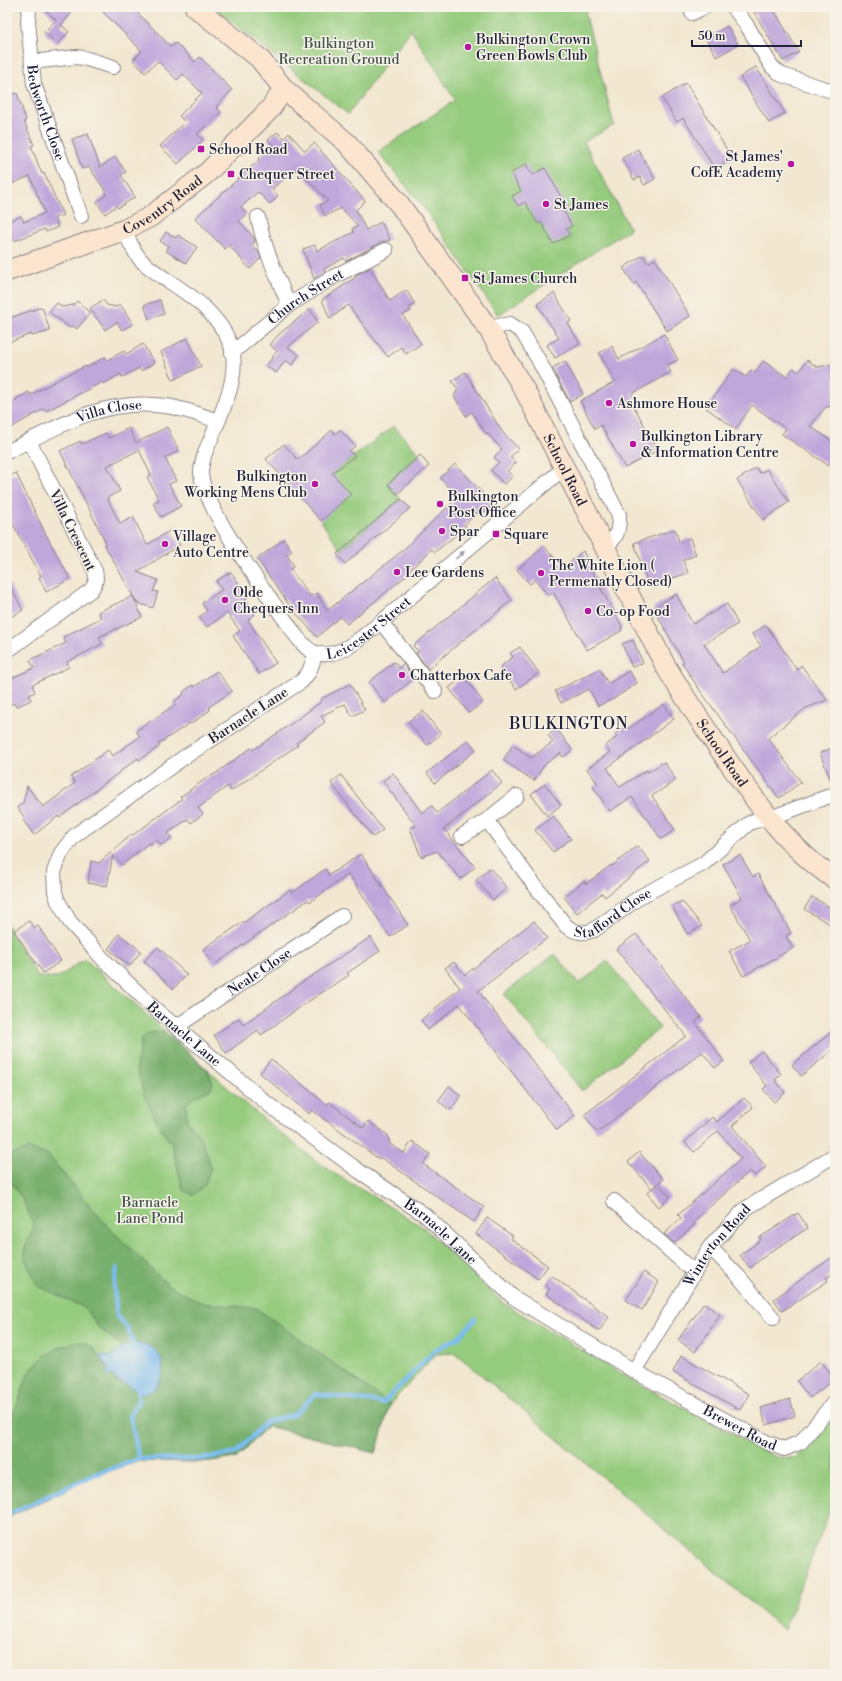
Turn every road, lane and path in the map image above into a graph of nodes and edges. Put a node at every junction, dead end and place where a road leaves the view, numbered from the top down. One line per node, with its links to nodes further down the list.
1 (29, 7): 4 (street, Bedworth Close)
2 (195, 7): 6 (main road, School Road)
3 (733, 7): 7 (street)
4 (32, 62): 5 (street); 8 (street, Bedworth Close)
5 (114, 67)
6 (284, 90): 10 (main road, Coventry Road); 14 (main road, School Road)
7 (835, 92)
8 (81, 216)
9 (258, 217): 13 (street)
10 (124, 230): 12 (main road, Coventry Road); 15 (street)
11 (386, 250): 13 (street, Church Street)
12 (7, 271)
13 (289, 305): 15 (street, Church Street)
14 (488, 328): 19 (main road, School Road); 20 (street)
15 (232, 353): 16 (street)
16 (218, 421): 17 (street, Villa Close); 23 (street)
17 (29, 441): 18 (street, Villa Close); 22 (street, Villa Crescent)
18 (7, 452)
19 (564, 468): 20 (main road, School Road); 21 (street, Leicester Street, one-way to 19)
20 (604, 549): 27 (main road, School Road)
21 (381, 622): 23 (street, Leicester Street); 24 (street)
22 (7, 651)
23 (316, 653): 32 (street, Barnacle Lane)
24 (435, 691)
25 (835, 794): 27 (street)
26 (517, 796): 28 (street)
27 (770, 818): 28 (street, Stafford Close); 30 (main road, School Road)
28 (487, 820): 29 (street)
29 (462, 836)
30 (835, 879)
31 (342, 916): 32 (street, Neale Close)
32 (176, 1027): 38 (street, Barnacle Lane)
33 (835, 1155): 35 (street, Winterton Road)
34 (614, 1200): 36 (street)
35 (710, 1247): 36 (street, Winterton Road); 37 (street)
36 (694, 1272): 38 (street, Winterton Road)
37 (774, 1318)
38 (634, 1371): 39 (street, Brewer Road)
39 (835, 1401)

